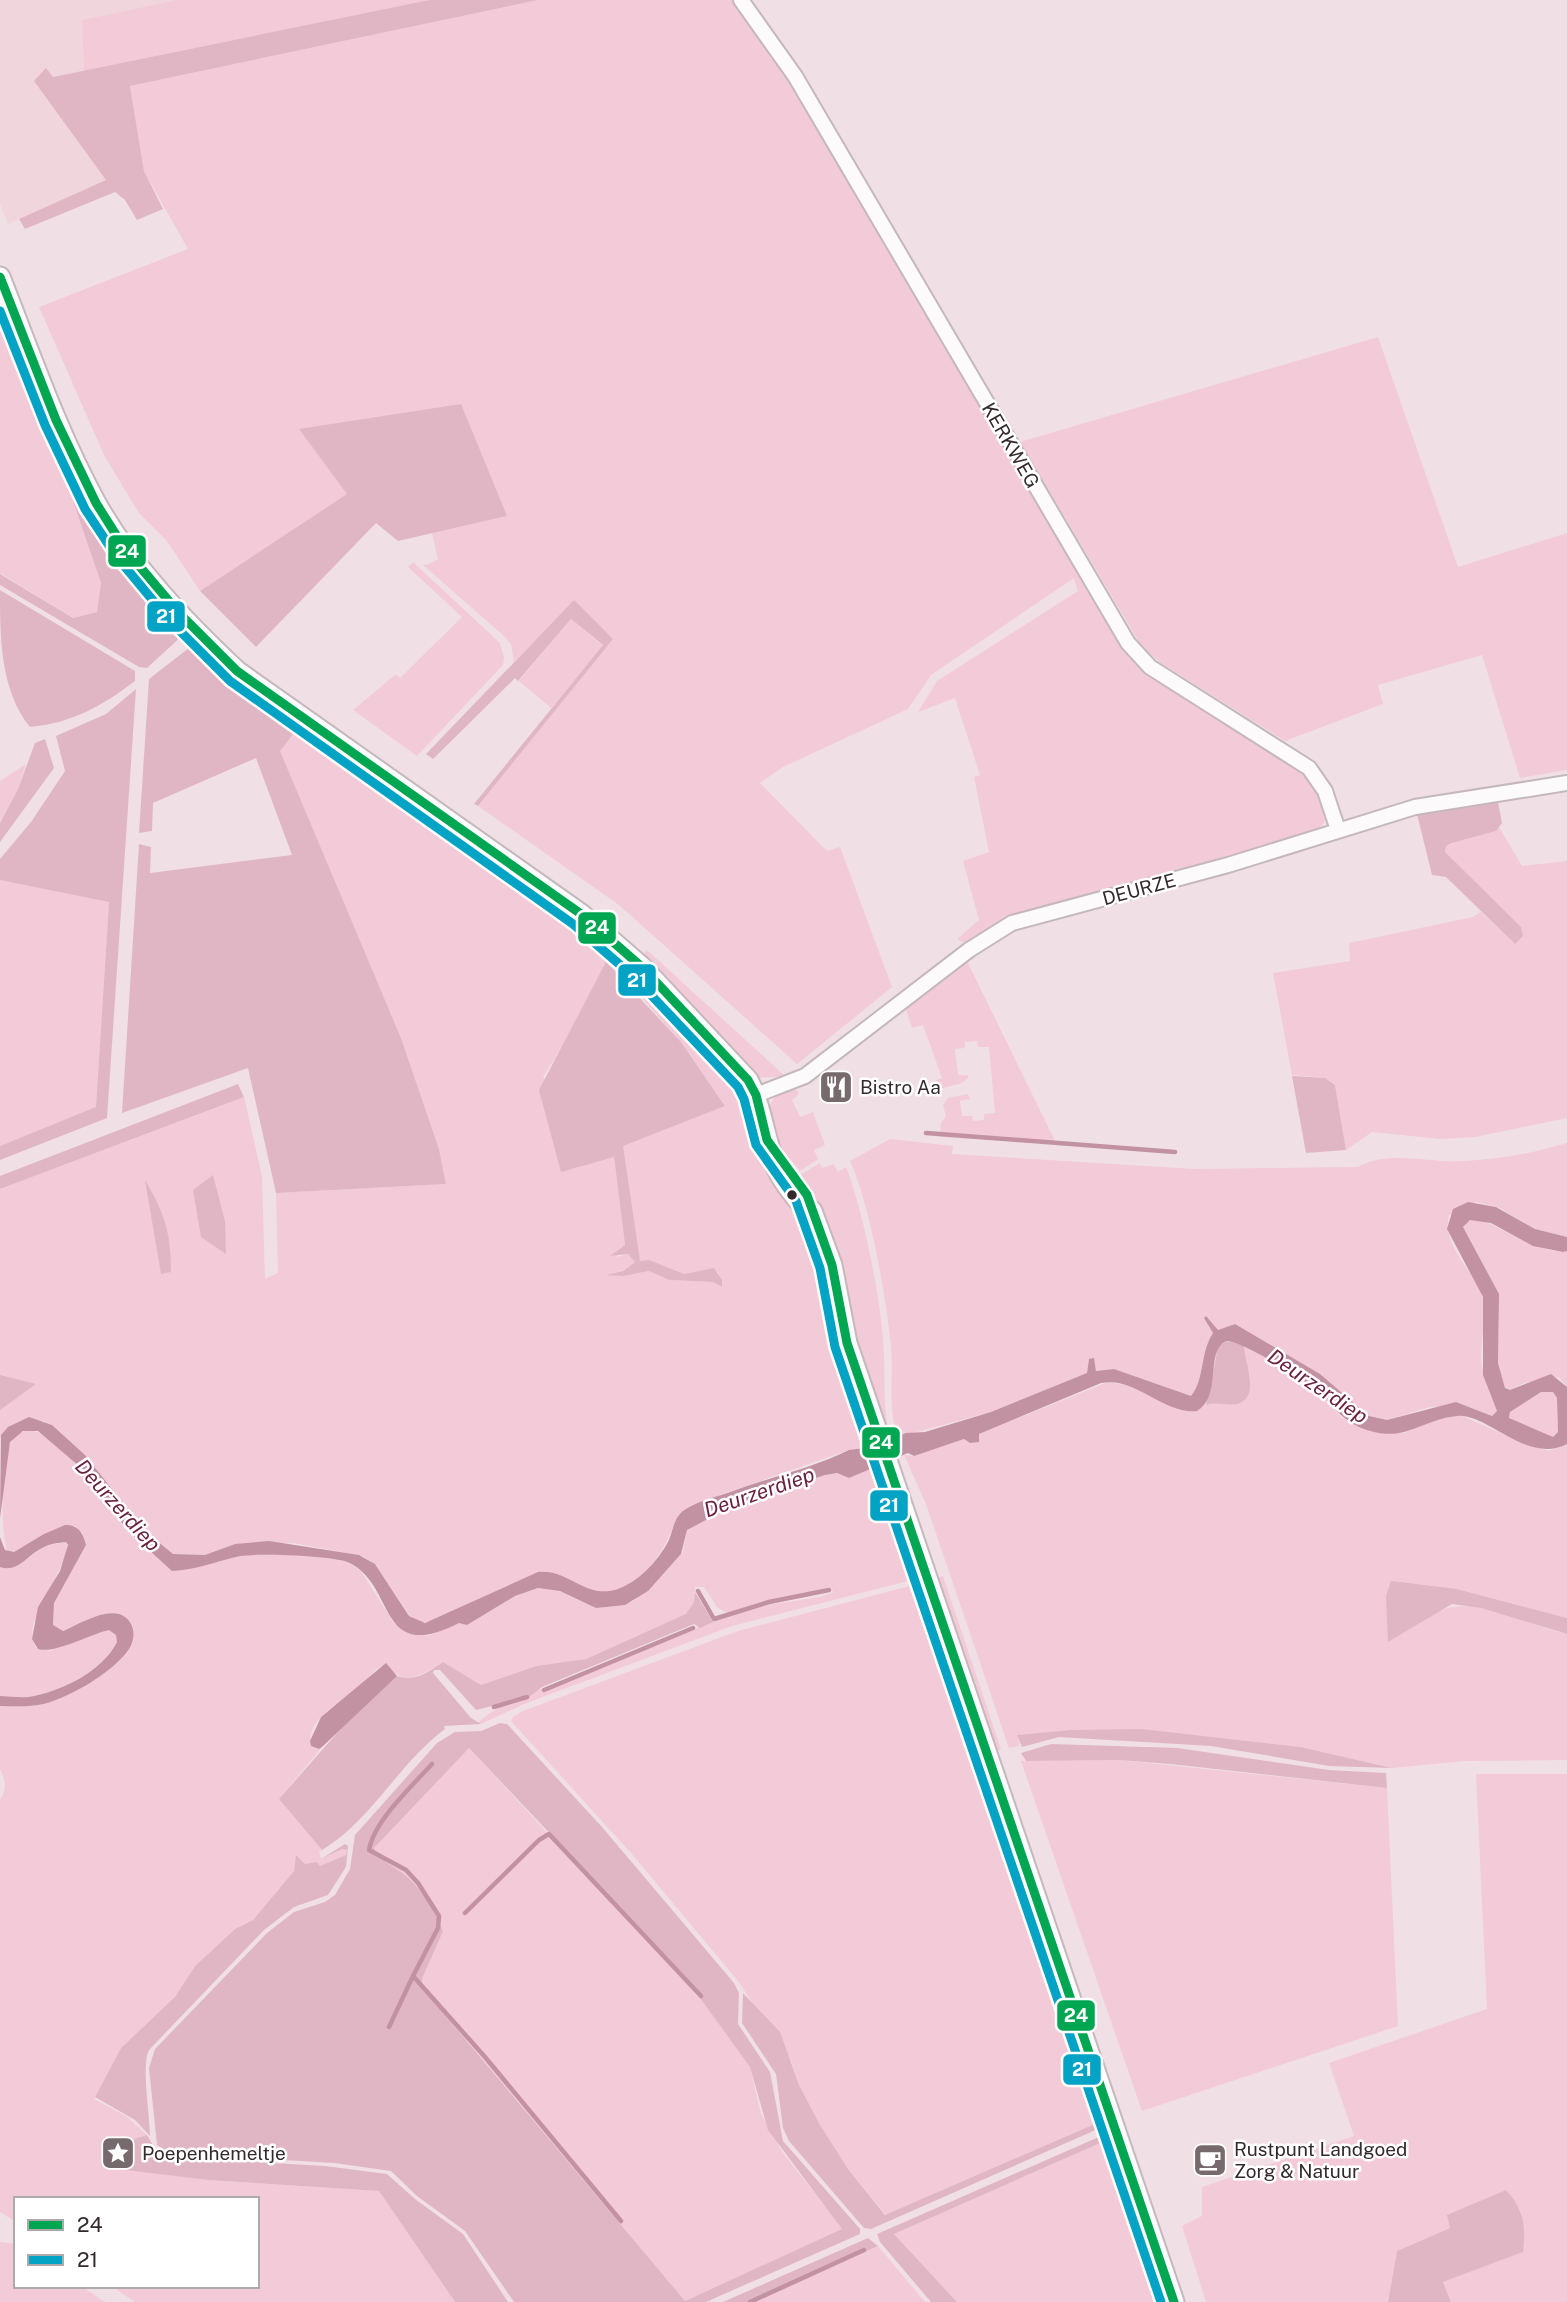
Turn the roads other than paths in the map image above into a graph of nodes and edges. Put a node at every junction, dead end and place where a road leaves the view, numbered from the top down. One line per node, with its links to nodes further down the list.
1 (741, 0): 4 (street, KERKWEG)
2 (0, 277): 5 (main road)
3 (1567, 783): 4 (street, DEURZE)
4 (1338, 830): 5 (street, DEURZE)
5 (756, 1095): 6 (main road)
6 (1174, 2302)

